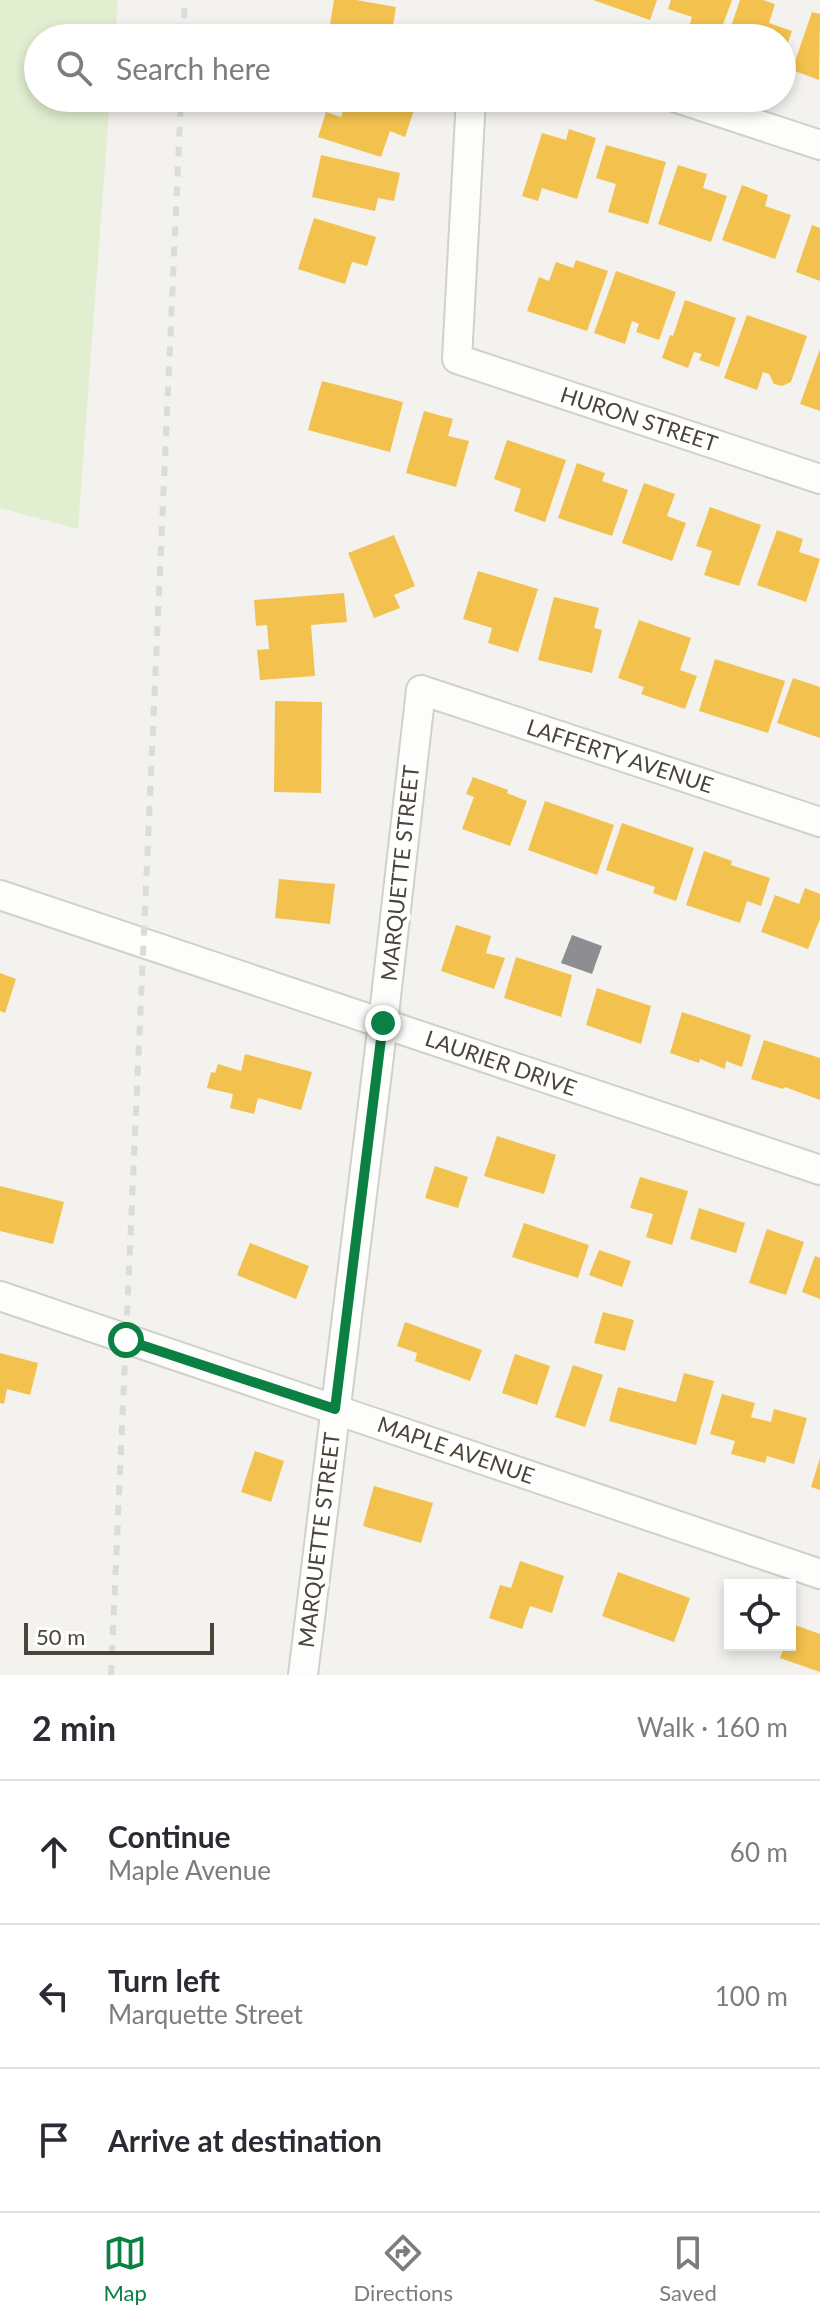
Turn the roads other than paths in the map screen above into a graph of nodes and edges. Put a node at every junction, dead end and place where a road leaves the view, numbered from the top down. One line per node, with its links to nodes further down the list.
1 (470, 112): 4 (street, HURON STREET)
2 (720, 112): 3 (street)
3 (820, 145)
4 (820, 479)
5 (421, 690): 6 (street, LAFFERTY AVENUE); 8 (street, MARQUETTE STREET)
6 (820, 822)
7 (0, 895): 8 (street, LAURIER DRIVE)
8 (383, 1023): 9 (street, LAURIER DRIVE); 11 (street, MARQUETTE STREET)
9 (820, 1170)
10 (0, 1296): 11 (street, MAPLE AVENUE)
11 (335, 1409): 12 (street, MAPLE AVENUE); 13 (street, MARQUETTE STREET)
12 (820, 1574)
13 (303, 1675)

